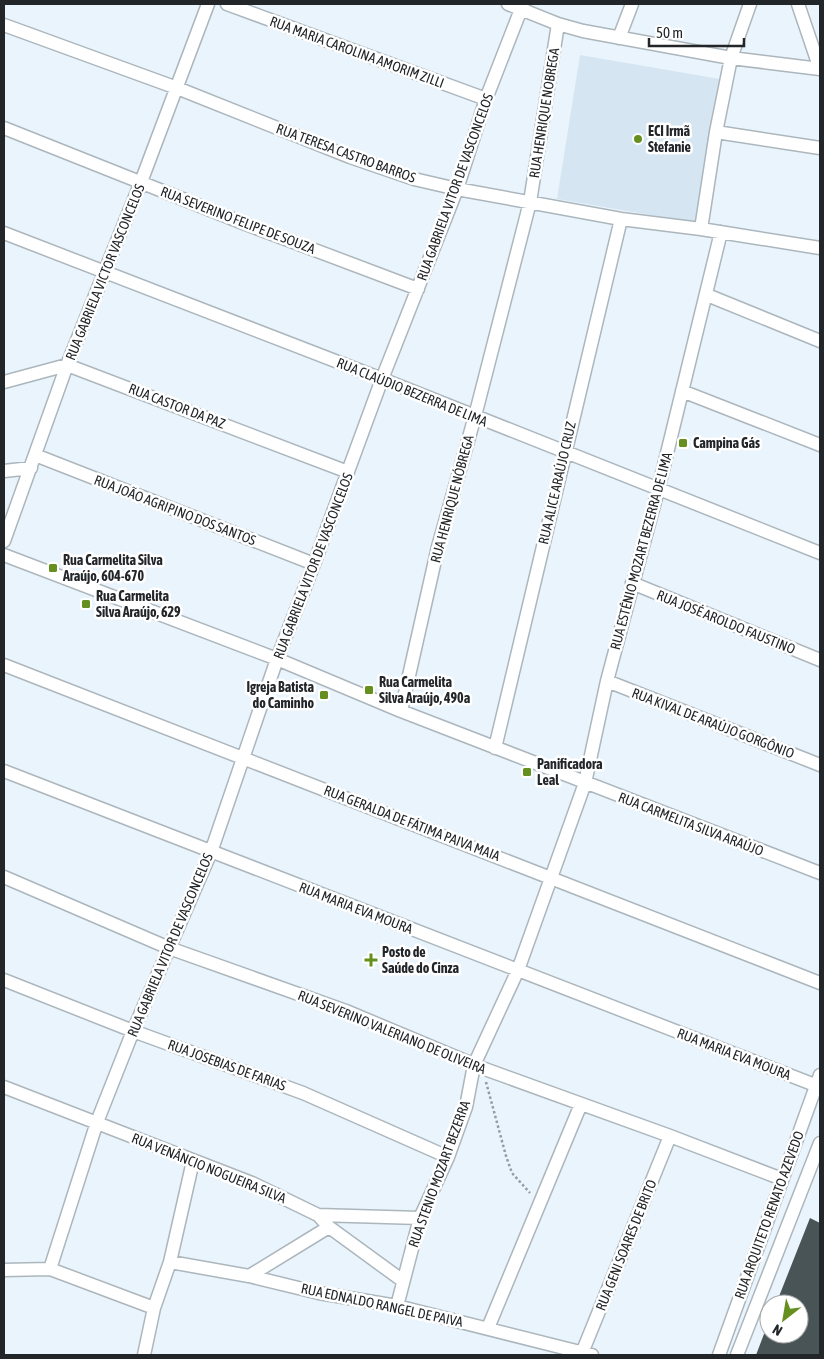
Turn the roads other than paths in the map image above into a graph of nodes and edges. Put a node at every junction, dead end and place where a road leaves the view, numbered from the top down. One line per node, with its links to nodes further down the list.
1 (208, 4): 13 (street, RUA GABRIELA VICTOR VASCONCELOS)
2 (227, 4): 14 (street, RUA MARIA CAROLINA AMORIM ZILLI)
3 (508, 4): 7 (street)
4 (632, 4): 10 (street)
5 (750, 4): 11 (street)
6 (798, 4): 12 (street)
7 (522, 6): 8 (street); 14 (street, RUA GABRIELA VITOR DE VASCONCELOS)
8 (558, 24): 10 (street); 20 (street, RUA HENRIQUE NOBREGA)
9 (4, 25): 13 (street, RUA TERESA CASTRO BARROS)
10 (619, 38): 11 (street)
11 (731, 58): 12 (street); 16 (street)
12 (820, 69)
13 (176, 88): 18 (street, RUA GABRIELA VICTOR VASCONCELOS); 19 (street, RUA TERESA CASTRO BARROS)
14 (486, 100): 19 (street, RUA GABRIELA VITOR DE VASCONCELOS)
15 (4, 128): 18 (street, RUA SEVERINO FELIPE DE SOUZA)
16 (716, 132): 17 (street); 22 (street)
17 (820, 148)
18 (141, 182): 26 (street, RUA GABRIELA VICTOR VASCONCELOS); 27 (street, RUA SEVERINO FELIPE DE SOUZA)
19 (457, 189): 20 (street, RUA TERESA CASTRO BARROS); 27 (street, RUA GABRIELA VITOR DE VASCONCELOS)
20 (530, 202): 21 (street, RUA TERESA CASTRO BARROS); 34 (street, RUA HENRIQUE NÓBREGA)
21 (621, 219): 22 (street, RUA TERESA CASTRO BARROS); 36 (street, RUA ALICE ARAÚJO CRUZ)
22 (701, 229): 23 (street, RUA TERESA CASTRO BARROS)
23 (721, 232): 25 (street, RUA TERESA CASTRO BARROS); 28 (street, RUA ESTÊNIO MOZART BEZERRA DE LIMA)
24 (4, 233): 26 (street, RUA CLAÚDIO BEZERRA DE LIMA)
25 (820, 248)
26 (105, 272): 30 (street, RUA GABRIELA VICTOR VASCONCELOS); 31 (street, RUA CLAÚDIO BEZERRA DE LIMA)
27 (418, 289): 31 (street, RUA GABRIELA VITOR DE VASCONCELOS)
28 (706, 295): 29 (street); 33 (street, RUA ESTÊNIO MOZART BEZERRA DE LIMA)
29 (820, 341)
30 (67, 364): 32 (street); 37 (street, RUA GABRIELA VICTOR VASCONCELOS); 40 (street, RUA CASTOR DA PAZ)
31 (382, 379): 34 (street, RUA CLAÚDIO BEZERRA DE LIMA); 40 (street, RUA GABRIELA VITOR DE VASCONCELOS)
32 (4, 382)
33 (682, 391): 35 (street); 41 (street, RUA ESTÊNIO MOZART BEZERRA DE LIMA)
34 (475, 416): 36 (street, RUA CLAÚDIO BEZERRA DE LIMA); 51 (street, RUA HENRIQUE NÓBREGA)
35 (820, 446)
36 (564, 453): 41 (street, RUA CLAÚDIO BEZERRA DE LIMA); 52 (street, RUA ALICE ARAÚJO CRUZ)
37 (35, 455): 38 (street, RUA GABRIELA VICTOR VASCONCELOS); 45 (street, RUA JOÃO AGRIPINO DOS SANTOS)
38 (30, 468): 39 (street); 42 (street, RUA GABRIELA VICTOR VASCONCELOS)
39 (4, 472)
40 (348, 472): 45 (street, RUA GABRIELA VITOR DE VASCONCELOS)
41 (658, 490): 43 (street, RUA CLAÚDIO BEZERRA DE LIMA); 46 (street, RUA ESTÊNIO MOZART BEZERRA DE LIMA)
42 (4, 541)
43 (820, 553)
44 (4, 555): 47 (street, RUA CARMELITA SILVA ARAÚJO)
45 (314, 564): 47 (street, RUA GABRIELA VITOR DE VASCONCELOS)
46 (632, 583): 48 (street, RUA JOSÉ AROLDO FAUSTINO); 50 (street, RUA ESTÊNIO MOZART BEZERRA DE LIMA)
47 (277, 659): 51 (street, RUA CARMELITA SILVA ARAÚJO); 53 (street, RUA GABRIELA VITOR DE VASCONCELOS)
48 (820, 660)
49 (4, 665): 53 (street, RUA GERALDA DE FÁTIMA PAIVA MAIA)
50 (607, 681): 54 (street, RUA KIVAL DE ARAÚJO GORGÔNIO); 56 (street, RUA ESTÊNIO MOZART BEZERRA DE LIMA)
51 (401, 711): 52 (street, RUA CARMELITA SILVA ARAÚJO)
52 (495, 748): 56 (street, RUA CARMELITA SILVA ARAÚJO)
53 (243, 757): 57 (street, RUA GABRIELA VITOR DE VASCONCELOS); 60 (street, RUA GERALDA DE FÁTIMA PAIVA MAIA)
54 (820, 765)
55 (4, 771): 57 (street, RUA MARIA EVA MOURA)
56 (585, 783): 58 (street, RUA CARMELITA SILVA ARAÚJO); 60 (street, RUA ESTÊNIO MOZART BEZERRA DE LIMA)
57 (211, 852): 61 (street, RUA GABRIELA VITOR DE VASCONCELOS); 62 (street, RUA MARIA EVA MOURA)
58 (820, 873)
59 (4, 878): 61 (street, RUA SEVERINO VALERIANO DE OLIVEIRA)
60 (551, 878): 62 (street, RUA STENIO MOZART BEZERRA); 64 (street, RUA GERALDA DE FÁTIMA PAIVA MAIA)
61 (169, 948): 65 (street, RUA GABRIELA VITOR DE VASCONCELOS); 66 (street, RUA SEVERINO VALERIANO DE OLIVEIRA)
62 (518, 970): 66 (street, RUA STENIO MOZART BEZERRA); 67 (street, RUA MARIA EVA MOURA)
63 (4, 980): 65 (street, RUA JOSEBIAS DE FARIAS)
64 (820, 982)
65 (133, 1031): 70 (street, RUA GABRIELA VITOR DE VASCONCELOS); 73 (street, RUA JOSEBIAS DE FARIAS)
66 (478, 1067): 69 (street, RUA SEVERINO VALERIANO DE OLIVEIRA); 73 (street, RUA STENIO MOZART BEZERRA)
67 (819, 1083): 75 (street, RUA ARQUITETO RENATO AZEVEDO)
68 (4, 1087): 70 (street, RUA VENÂNCIO NOGUEIRA SILVA)
69 (581, 1104): 71 (street, RUA SEVERINO VALERIANO DE OLIVEIRA); 86 (street)
70 (97, 1122): 74 (street, RUA VENÂNCIO NOGUEIRA SILVA); 80 (street, RUA GABRIELA VITOR DE VASCONCELOS)
71 (670, 1136): 75 (street, RUA SEVERINO VALERIANO DE OLIVEIRA); 87 (street, RUA GENI SOARES DE BRITO)
72 (820, 1143): 90 (street, RUA ARQUITETO RENATO AZEVEDO)
73 (448, 1157): 77 (street, RUA STENIO MOZART BEZERRA)
74 (193, 1161): 76 (street, RUA VENÂNCIO NOGUEIRA SILVA); 79 (street)
75 (782, 1179): 89 (street, RUA ARQUITETO RENATO AZEVEDO)
76 (318, 1215): 77 (street, RUA VENÂNCIO NOGUEIRA SILVA); 78 (street)
77 (420, 1218): 83 (street, RUA STENIO MOZART BEZERRA)
78 (329, 1227): 82 (street); 83 (street)
79 (170, 1262): 82 (street, RUA EDNALDO RANGEL DE PAIVA); 85 (street)
80 (50, 1269): 81 (street); 85 (street)
81 (4, 1270)
82 (249, 1276): 84 (street, RUA EDNALDO RANGEL DE PAIVA)
83 (403, 1281): 84 (street, RUA STENIO MOZART BEZERRA)
84 (397, 1306): 86 (street, RUA EDNALDO RANGEL DE PAIVA)
85 (154, 1308): 88 (street)
86 (488, 1328): 87 (street, RUA EDNALDO RANGEL DE PAIVA)
87 (586, 1354)
88 (144, 1355)
89 (719, 1355)
90 (737, 1355)

